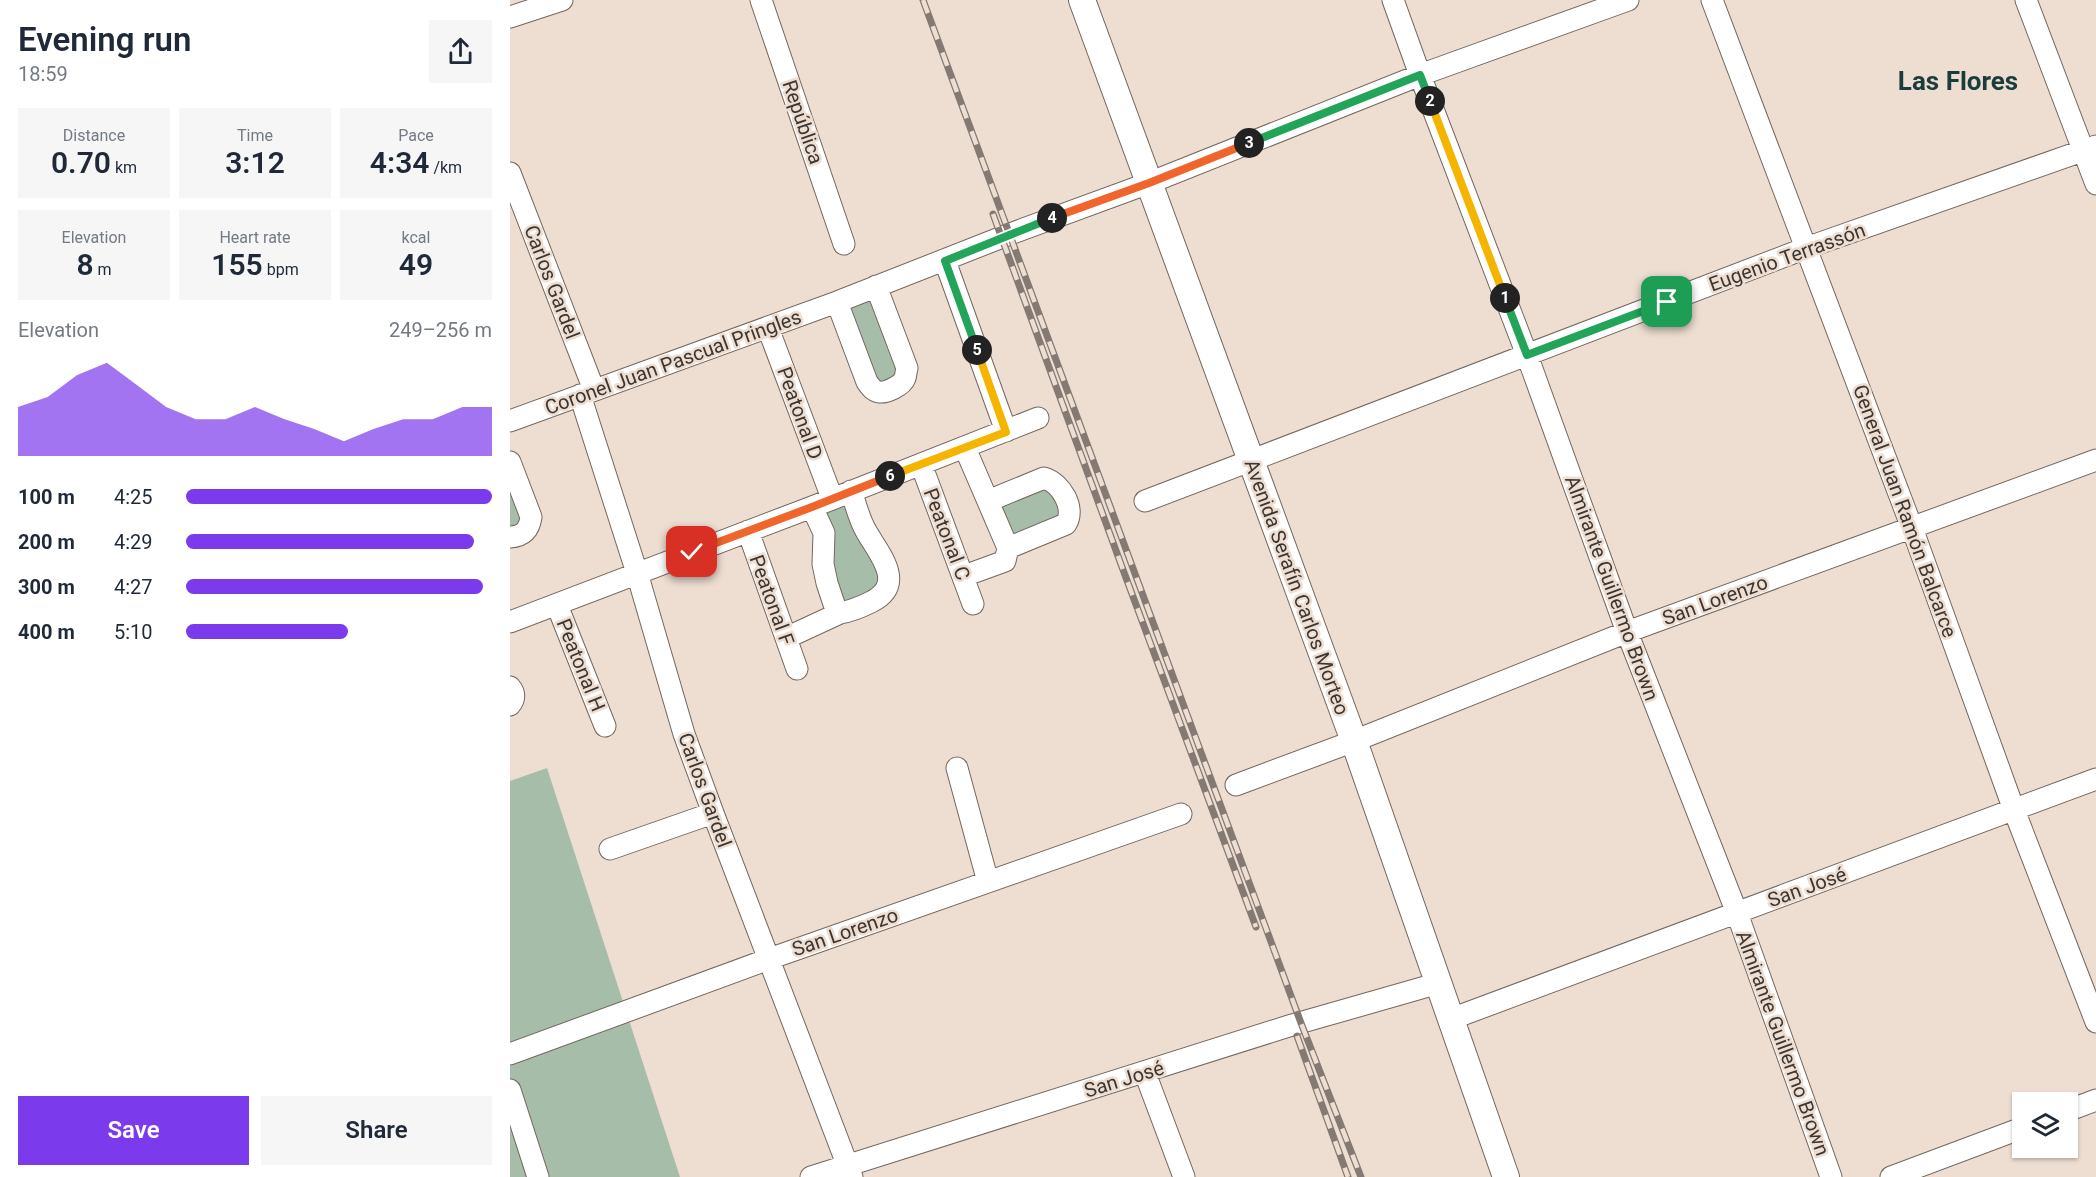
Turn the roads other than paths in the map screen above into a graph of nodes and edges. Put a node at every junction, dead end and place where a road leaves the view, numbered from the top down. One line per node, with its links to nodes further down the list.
1 (562, 0): 8 (street)
2 (761, 0): 14 (street, República)
3 (1082, 0): 12 (main road, Avenida Serafín Carlos Morteo)
4 (1393, 0): 9 (street, Almirante Guillermo Brown)
5 (1628, 0): 9 (street, Coronel Juan Pascual Pringles)
6 (1712, 0): 15 (street, General Juan Ramón Balcarce)
7 (2026, 0): 10 (street)
8 (510, 17)
9 (1420, 75): 12 (street, Coronel Juan Pascual Pringles); 20 (street, Almirante Guillermo Brown)
10 (2090, 149): 13 (street); 15 (street, Eugenio Terrassón)
11 (510, 173): 21 (street, Carlos Gardel)
12 (1149, 183): 16 (street, Coronel Juan Pascual Pringles); 27 (main road, Avenida Serafín Carlos Morteo)
13 (2096, 184)
14 (844, 244)
15 (1806, 248): 20 (street, Eugenio Terrassón); 34 (street, General Juan Ramón Balcarce)
16 (945, 261): 17 (street, Coronel Juan Pascual Pringles); 24 (street)
17 (876, 286): 18 (street, Coronel Juan Pascual Pringles); 18 (street)
18 (837, 302): 19 (street, Coronel Juan Pascual Pringles)
19 (768, 328): 21 (street, Coronel Juan Pascual Pringles); 30 (street, Peatonal D)
20 (1527, 355): 27 (street, Eugenio Terrassón); 44 (street, Almirante Guillermo Brown)
21 (587, 393): 23 (street, Coronel Juan Pascual Pringles); 38 (street, Carlos Gardel)
22 (1038, 418): 24 (street)
23 (510, 422)
24 (1006, 432): 25 (street)
25 (965, 447): 29 (street); 31 (street)
26 (2096, 460): 34 (street, San Lorenzo)
27 (1250, 461): 32 (street, Eugenio Terrassón); 50 (main road, Avenida Serafín Carlos Morteo)
28 (510, 462): 36 (street)
29 (921, 464): 30 (street); 39 (street, Peatonal C)
30 (842, 495): 33 (street); 42 (street, Peatonal D)
31 (988, 501): 37 (street); 37 (street)
32 (1145, 501)
33 (812, 507): 35 (street); 42 (street)
34 (1912, 528): 44 (street, San Lorenzo); 54 (street, General Juan Ramón Balcarce)
35 (748, 531): 38 (street); 45 (street, Peatonal F)
36 (510, 537)
37 (1008, 548): 39 (street)
38 (637, 573): 41 (street); 55 (street, Carlos Gardel)
39 (964, 576): 40 (street, Peatonal C)
40 (974, 604)
41 (557, 605): 43 (street); 49 (street, Peatonal H)
42 (840, 613): 45 (street)
43 (510, 622)
44 (1627, 632): 50 (street, San Lorenzo); 59 (street, Almirante Guillermo Brown)
45 (786, 638): 46 (street, Peatonal F)
46 (797, 669)
47 (510, 687): 48 (street)
48 (510, 705)
49 (605, 726)
50 (1354, 741): 53 (street, San Lorenzo); 61 (main road, Avenida Serafín Carlos Morteo)
51 (957, 768): 58 (street)
52 (2096, 779): 54 (street, San José)
53 (1236, 785)
54 (2014, 810): 59 (street, San José); 63 (street, General Juan Ramón Balcarce)
55 (713, 813): 57 (street); 60 (street, Carlos Gardel)
56 (1182, 814): 58 (street, San Lorenzo)
57 (610, 849)
58 (988, 882): 60 (street, San Lorenzo)
59 (1737, 913): 62 (street, San José); 75 (street, Almirante Guillermo Brown)
60 (769, 959): 64 (street, San Lorenzo); 70 (street, Carlos Gardel)
61 (1439, 983): 62 (main road, Avenida Serafín Carlos Morteo); 65 (street, San José)
62 (1451, 1019): 74 (main road, Avenida Serafín Carlos Morteo)
63 (2096, 1022)
64 (510, 1054)
65 (1145, 1073): 70 (street, San José); 73 (street)
66 (510, 1090): 71 (street)
67 (2096, 1100): 68 (street)
68 (2078, 1107)
69 (2012, 1132): 76 (street)
70 (850, 1171): 72 (street, San José)
71 (538, 1177)
72 (811, 1177)
73 (1184, 1177)
74 (1506, 1177)
75 (1831, 1177)
76 (1891, 1177)

